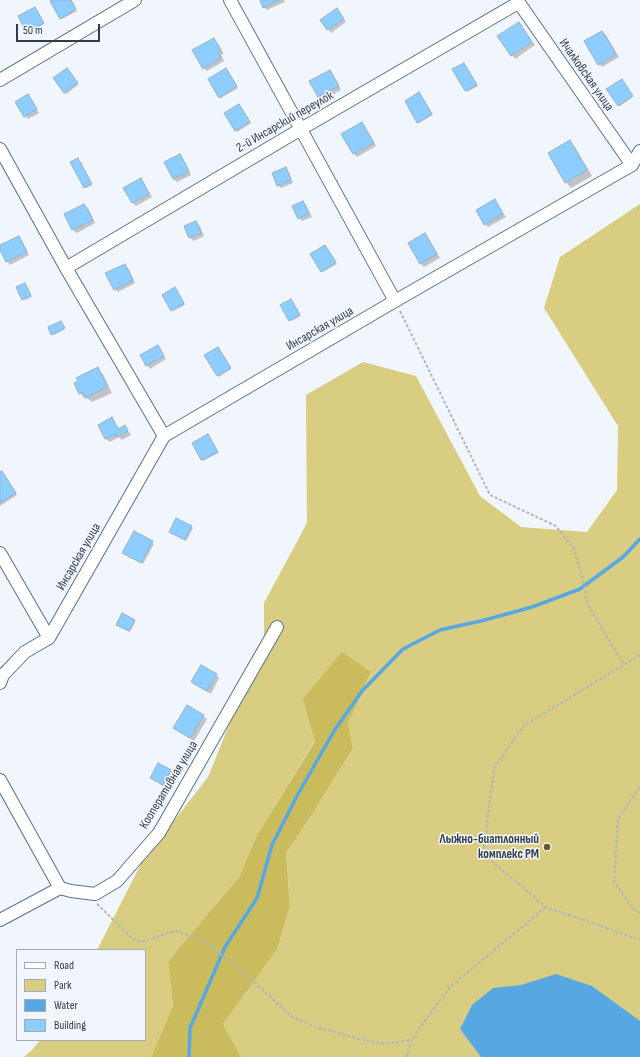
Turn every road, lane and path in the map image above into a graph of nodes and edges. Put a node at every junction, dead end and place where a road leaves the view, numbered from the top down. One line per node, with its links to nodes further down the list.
1 (135, 0): 4 (street)
2 (230, 0): 5 (street)
3 (517, 1): 5 (street, 2-й Инсарский переулок); 8 (street, Ичалковская улица)
4 (0, 80)
5 (300, 129): 9 (street, 2-й Инсарский переулок); 10 (street)
6 (0, 149): 9 (street)
7 (640, 151): 8 (street)
8 (632, 165): 10 (street, Инсарская улица)
9 (66, 268): 11 (street)
10 (395, 301): 11 (street, Инсарская улица); 16 (path)
11 (164, 436): 14 (street, Инсарская улица)
12 (0, 553): 14 (street)
13 (277, 627): 21 (street, Кооперативная улица)
14 (49, 638): 17 (street)
15 (640, 655): 16 (path)
16 (624, 665): 22 (path)
17 (0, 683)
18 (0, 780): 20 (street)
19 (640, 787): 23 (path)
20 (60, 888): 21 (street, Кооперативная улица); 24 (street)
21 (85, 893): 26 (path)
22 (546, 907): 25 (path); 26 (path)
23 (640, 912)
24 (0, 920)
25 (640, 940)
26 (411, 1040): 27 (path)
27 (407, 1057)

